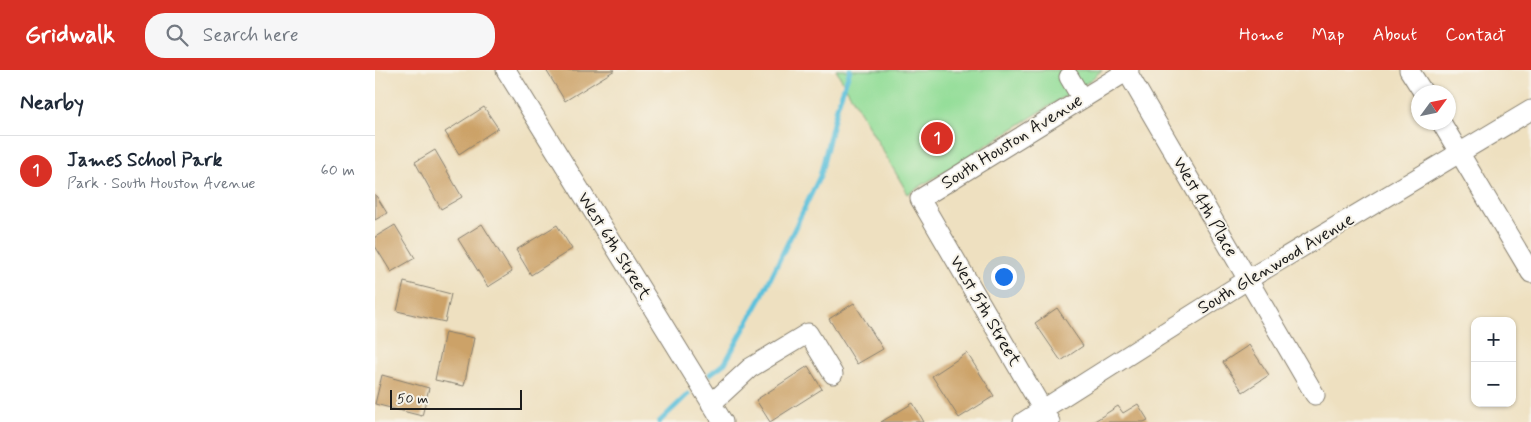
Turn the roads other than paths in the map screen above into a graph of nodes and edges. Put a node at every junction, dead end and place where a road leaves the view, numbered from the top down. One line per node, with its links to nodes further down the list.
1 (506, 70): 15 (street, West 6th Street)
2 (1409, 70): 5 (street)
3 (1127, 71): 6 (street, South Houston Avenue); 12 (street, West 4th Place)
4 (1069, 77): 6 (street)
5 (1419, 85)
6 (1082, 99): 10 (street, South Houston Avenue)
7 (1531, 110): 9 (street, South Glenwood Avenue)
8 (1446, 130): 9 (street)
9 (1459, 154): 11 (street); 12 (street, South Glenwood Avenue)
10 (920, 199): 16 (street, West 5th Street)
11 (1531, 273)
12 (1247, 280): 14 (street, West 4th Place); 16 (street, South Glenwood Avenue)
13 (833, 374): 15 (street)
14 (1315, 395)
15 (711, 404): 17 (street, West 6th Street)
16 (1047, 416): 18 (street, South Glenwood Avenue)
17 (723, 422)
18 (1023, 422)

